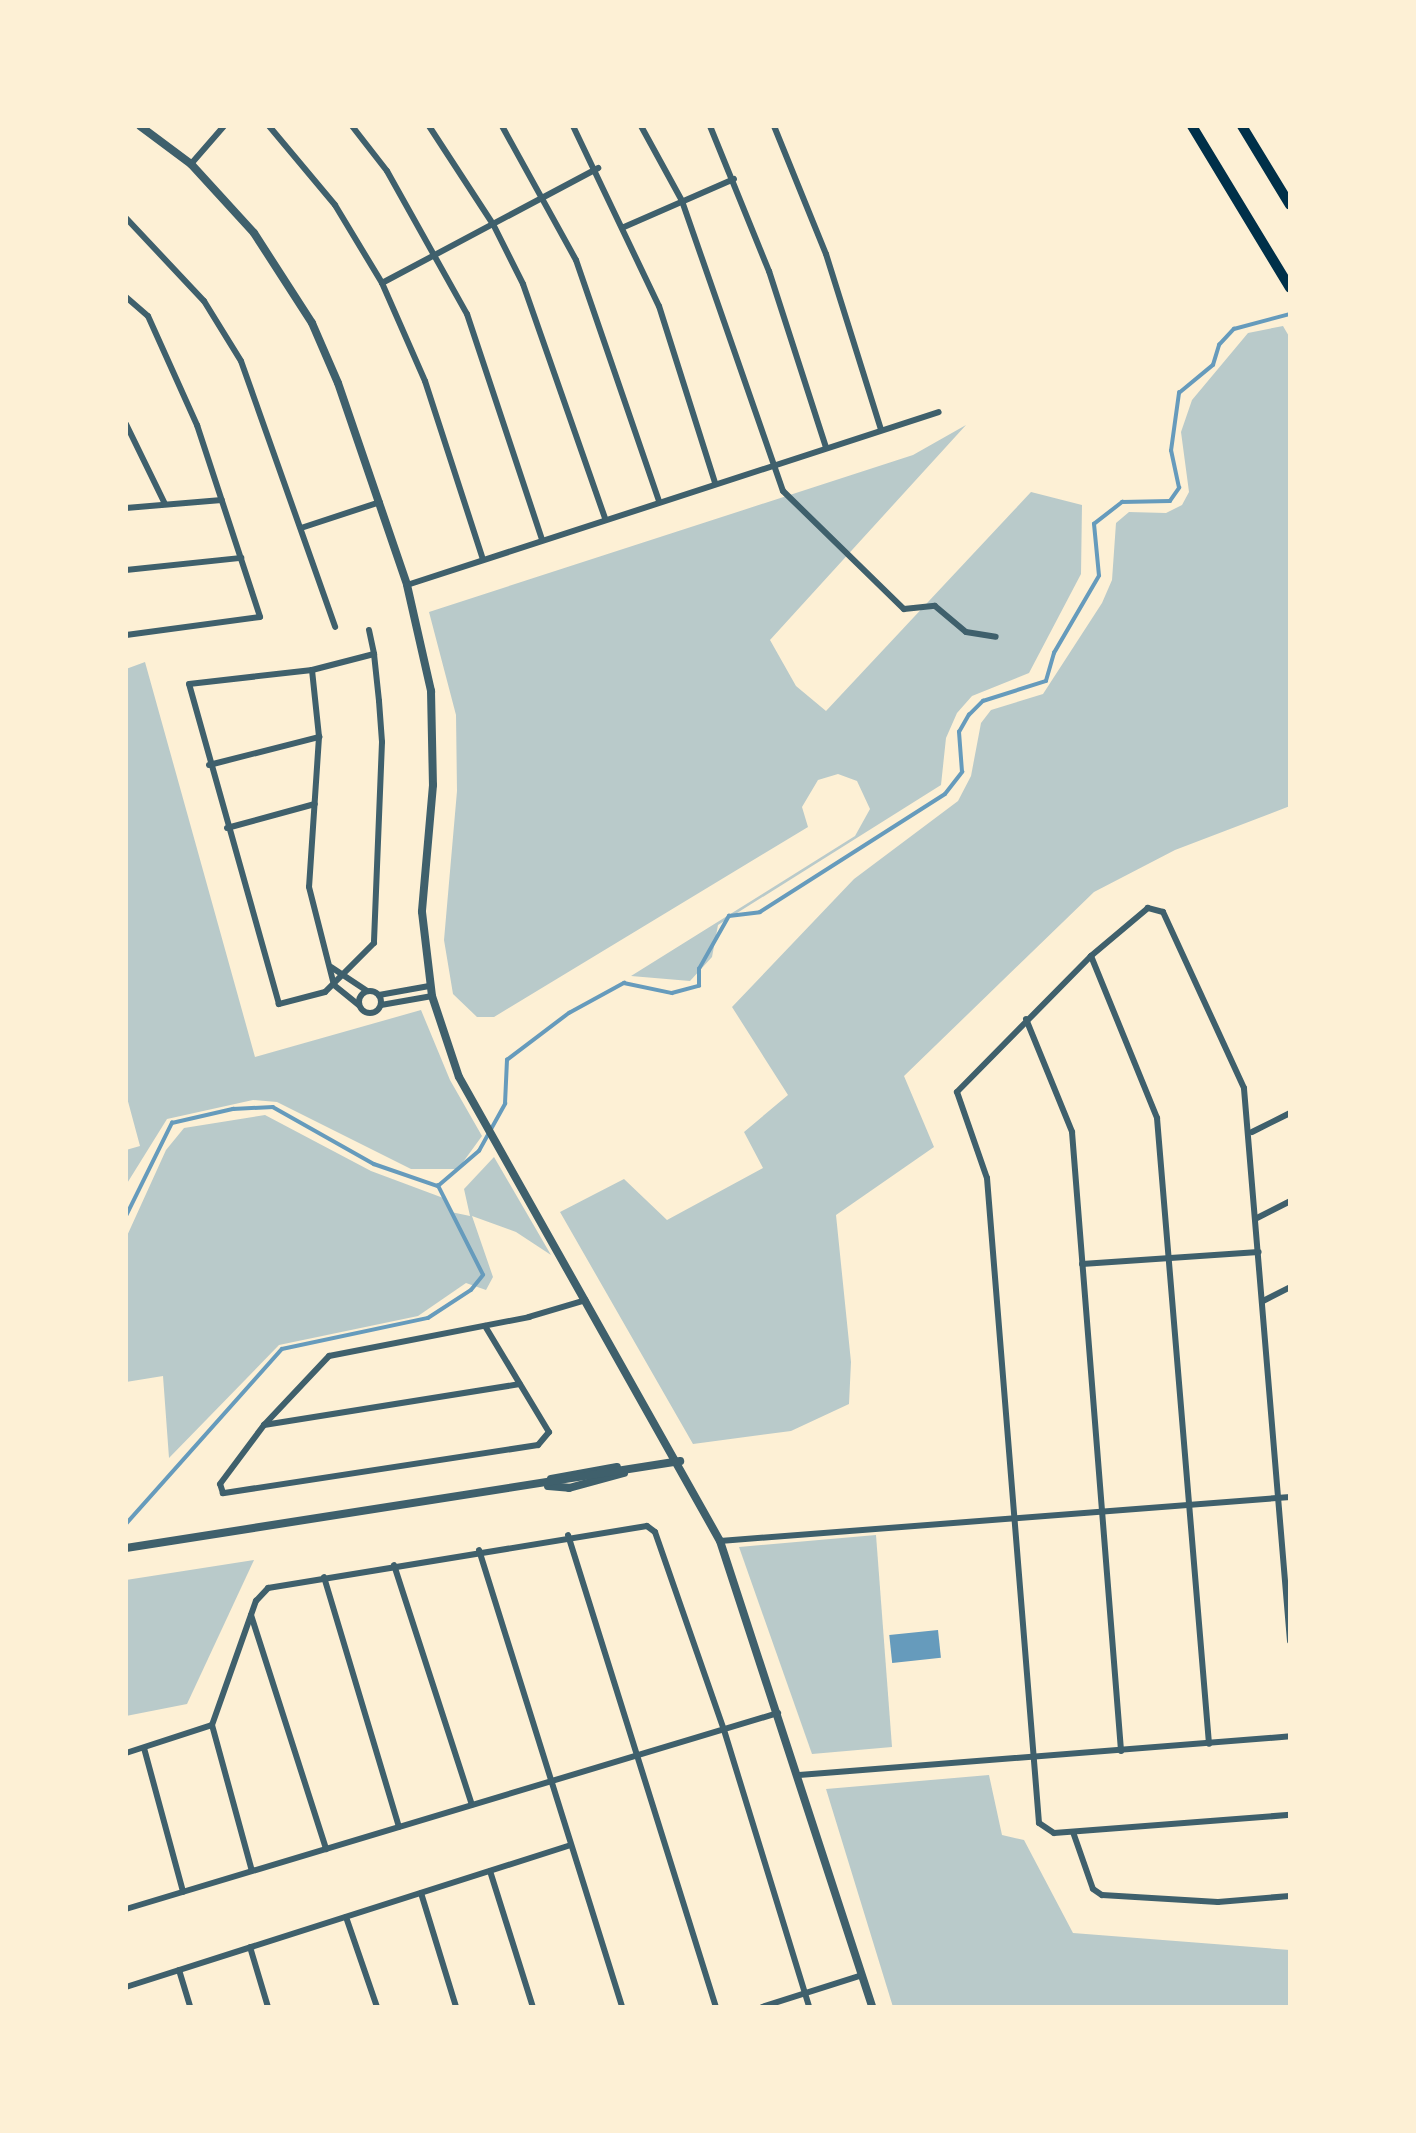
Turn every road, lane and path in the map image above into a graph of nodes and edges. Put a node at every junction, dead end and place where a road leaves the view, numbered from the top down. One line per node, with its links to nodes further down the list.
1 (140, 126): 13 (street)
2 (224, 126): 13 (street)
3 (269, 126): 23 (street)
4 (352, 126): 22 (street)
5 (429, 126): 20 (street)
6 (502, 126): 16 (street)
7 (573, 126): 14 (street)
8 (642, 126): 17 (street)
9 (710, 126): 15 (street)
10 (774, 126): 28 (street)
11 (1192, 126): 24 (highway)
12 (1242, 126): 18 (highway)
13 (191, 163): 34 (street)
14 (598, 168): 16 (street); 21 (street)
15 (734, 179): 17 (street); 29 (street)
16 (545, 197): 20 (street); 33 (street)
17 (682, 201): 21 (street); 30 (street)
18 (1290, 205)
19 (126, 218): 38 (street)
20 (493, 224): 22 (street); 37 (street)
21 (624, 227): 31 (street)
22 (437, 254): 23 (street); 39 (street)
23 (382, 284): 41 (street)
24 (1290, 288)
25 (126, 297): 32 (street)
26 (939, 412): 28 (street)
27 (126, 424): 35 (street)
28 (881, 430): 29 (street)
29 (825, 447): 30 (street)
30 (770, 465): 31 (street); 47 (street)
31 (715, 483): 33 (street)
32 (222, 500): 35 (street); 40 (street)
33 (659, 501): 37 (street)
34 (380, 502): 38 (street); 43 (street)
35 (165, 504): 36 (street)
36 (126, 508)
37 (605, 519): 39 (street)
38 (301, 528): 44 (street)
39 (542, 539): 41 (street)
40 (241, 558): 42 (street); 46 (street)
41 (483, 559): 43 (street)
42 (126, 570)
43 (407, 585): 58 (street)
44 (335, 627)
45 (369, 629): 48 (street)
46 (126, 635)
47 (996, 637)
48 (374, 654): 49 (street); 56 (street)
49 (312, 670): 50 (street); 51 (street)
50 (319, 737): 51 (street); 52 (street)
51 (209, 765): 53 (street)
52 (315, 804): 53 (street); 55 (street)
53 (227, 828): 57 (street)
54 (1091, 956): 64 (street); 66 (street); 70 (street)
55 (331, 967): 56 (street); 57 (street)
56 (345, 975): 57 (street); 59 (street)
57 (334, 985): 62 (street)
58 (429, 986): 60 (street); 61 (street)
59 (367, 991): 60 (street); 62 (street)
60 (379, 995): 63 (street)
61 (432, 996): 63 (street); 73 (street)
62 (359, 1005): 63 (street)
63 (381, 1005)
64 (1026, 1018): 71 (street); 85 (street)
65 (1290, 1113): 66 (street)
66 (1252, 1132): 68 (street)
67 (1290, 1201): 68 (street)
68 (1257, 1218): 69 (street)
69 (1259, 1252): 70 (street); 74 (street)
70 (1169, 1259): 71 (street); 83 (street)
71 (1082, 1264): 84 (street)
72 (1290, 1287): 74 (street)
73 (586, 1300): 75 (street); 78 (street)
74 (1263, 1301): 82 (street)
75 (485, 1326): 76 (street); 77 (street)
76 (520, 1384): 77 (street); 77 (street)
77 (264, 1425)
78 (680, 1461): 79 (street); 87 (street)
79 (636, 1469): 80 (street); 80 (street)
80 (539, 1485): 88 (street)
81 (1290, 1497): 82 (street)
82 (1278, 1498): 83 (street); 93 (street)
83 (1191, 1505): 84 (street); 98 (street)
84 (1102, 1511): 85 (street); 100 (street)
85 (1015, 1517): 87 (street); 103 (street)
86 (568, 1535): 89 (street); 96 (street); 102 (street)
87 (720, 1541): 94 (street)
88 (126, 1548)
89 (479, 1550): 90 (street); 105 (street)
90 (394, 1565): 91 (street); 106 (street)
91 (324, 1577): 92 (street); 108 (street)
92 (251, 1615): 95 (street); 111 (street)
93 (1290, 1641)
94 (780, 1713): 96 (street); 104 (street)
95 (212, 1725): 99 (street); 112 (street)
96 (724, 1730): 102 (street); 123 (street)
97 (1290, 1736): 98 (street)
98 (1209, 1744): 100 (street)
99 (144, 1748): 101 (street); 114 (street)
100 (1121, 1751): 103 (street)
101 (126, 1753)
102 (637, 1756): 105 (street); 130 (street)
103 (1033, 1758): 104 (street); 109 (street)
104 (799, 1775): 121 (street)
105 (551, 1781): 106 (street); 110 (street)
106 (472, 1805): 108 (street)
107 (1290, 1815): 109 (street)
108 (399, 1827): 111 (street)
109 (1073, 1832): 116 (street)
110 (571, 1845): 113 (street); 129 (street)
111 (326, 1849): 112 (street)
112 (252, 1871): 114 (street)
113 (490, 1871): 115 (street); 128 (street)
114 (183, 1892): 117 (street)
115 (421, 1893): 118 (street); 127 (street)
116 (1290, 1896)
117 (126, 1909)
118 (346, 1916): 119 (street); 126 (street)
119 (250, 1947): 120 (street); 125 (street)
120 (179, 1970): 122 (street); 124 (street)
121 (862, 1975): 123 (street); 133 (street)
122 (126, 1987)
123 (805, 1993): 131 (street); 132 (street)
124 (190, 2007)
125 (268, 2007)
126 (377, 2007)
127 (456, 2007)
128 (533, 2007)
129 (622, 2007)
130 (716, 2007)
131 (762, 2007)
132 (810, 2007)
133 (872, 2007)

